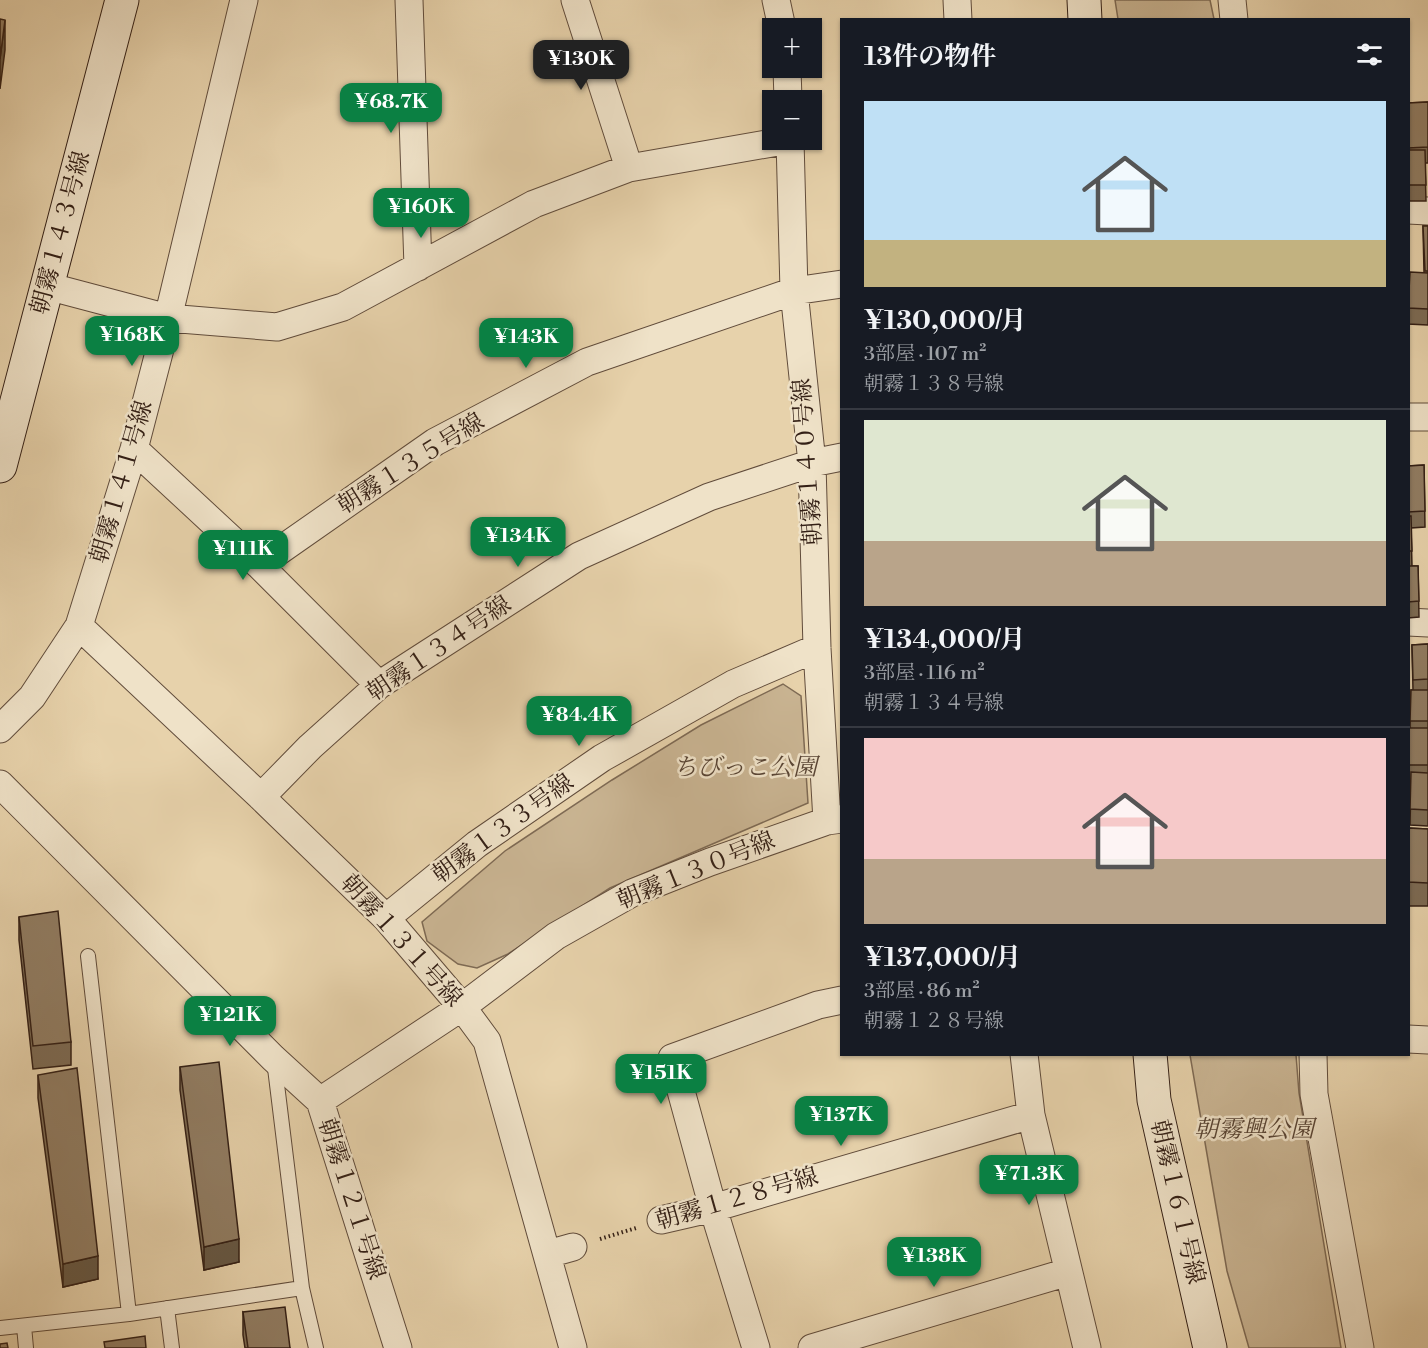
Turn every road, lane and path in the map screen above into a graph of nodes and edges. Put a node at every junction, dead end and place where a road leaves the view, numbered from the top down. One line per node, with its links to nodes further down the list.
1 (122, 0): 20 (street, 朝霧１４３号線)
2 (244, 0): 22 (street, 朝霧１４１号線)
3 (409, 0): 18 (street)
4 (575, 0): 15 (street)
5 (776, 0): 9 (street)
6 (957, 0): 10 (street)
7 (1084, 0): 11 (street)
8 (1232, 0): 12 (street)
9 (780, 18)
10 (958, 18)
11 (1085, 18)
12 (1234, 18)
13 (762, 145): 15 (street)
14 (790, 150): 21 (street, 朝霧１４０号線)
15 (629, 168): 18 (street)
16 (1410, 210): 17 (street)
17 (1428, 211)
18 (418, 267): 22 (street)
19 (840, 284): 21 (street, 朝霧１３５号線)
20 (47, 286): 22 (street); 28 (street, 朝霧１４３号線)
21 (794, 291): 27 (street, 朝霧１４０号線); 29 (street, 朝霧１３５号線)
22 (168, 318): 25 (street, 朝霧１４１号線)
23 (1410, 417): 24 (street)
24 (1428, 417)
25 (134, 449): 29 (street); 32 (street, 朝霧１４１号線)
26 (840, 457): 27 (street, 朝霧１３４号線)
27 (812, 463): 33 (street, 朝霧１４０号線); 34 (street, 朝霧１３４号線)
28 (0, 466)
29 (259, 565): 34 (street)
30 (1410, 622): 31 (street)
31 (1428, 623)
32 (79, 626): 35 (street, 朝霧１４１号線); 37 (street, 朝霧１３１号線)
33 (817, 648): 38 (street, 朝霧１４０号線); 39 (street, 朝霧１３３号線)
34 (379, 686): 37 (street, 朝霧１３４号線)
35 (0, 729)
36 (0, 784): 48 (street, 朝霧１２１号線)
37 (261, 798): 39 (street, 朝霧１３１号線)
38 (834, 820): 42 (street, 朝霧１３０号線)
39 (386, 918): 42 (street, 朝霧１３１号線)
40 (88, 956): 57 (lane)
41 (840, 1000): 51 (street)
42 (462, 1007): 49 (street, 朝霧１３０号線); 53 (street, 朝霧１３１号線)
43 (1410, 1039): 44 (street)
44 (1428, 1040)
45 (1024, 1056): 50 (street)
46 (1150, 1056): 68 (street, 朝霧１６１号線)
47 (1313, 1056): 69 (street)
48 (273, 1058): 49 (street, 朝霧１２１号線); 55 (lane)
49 (320, 1101): 63 (street, 朝霧１２１号線)
50 (1030, 1115): 51 (street, 朝霧１２８号線); 54 (street)
51 (713, 1208): 52 (street, 朝霧１２８号線); 65 (street)
52 (661, 1220): 53 (path, 朝霧１２８号線)
53 (561, 1250): 64 (street, 朝霧１３１号線)
54 (1068, 1272): 66 (street); 67 (street)
55 (302, 1288): 56 (lane); 62 (lane)
56 (168, 1308): 57 (lane); 61 (lane)
57 (129, 1314): 58 (lane)
58 (24, 1326): 59 (lane); 60 (lane)
59 (0, 1328)
60 (26, 1348)
61 (172, 1348)
62 (316, 1348)
63 (398, 1348)
64 (573, 1348)
65 (756, 1348)
66 (812, 1348)
67 (1087, 1348)
68 (1210, 1348)
69 (1360, 1348)

